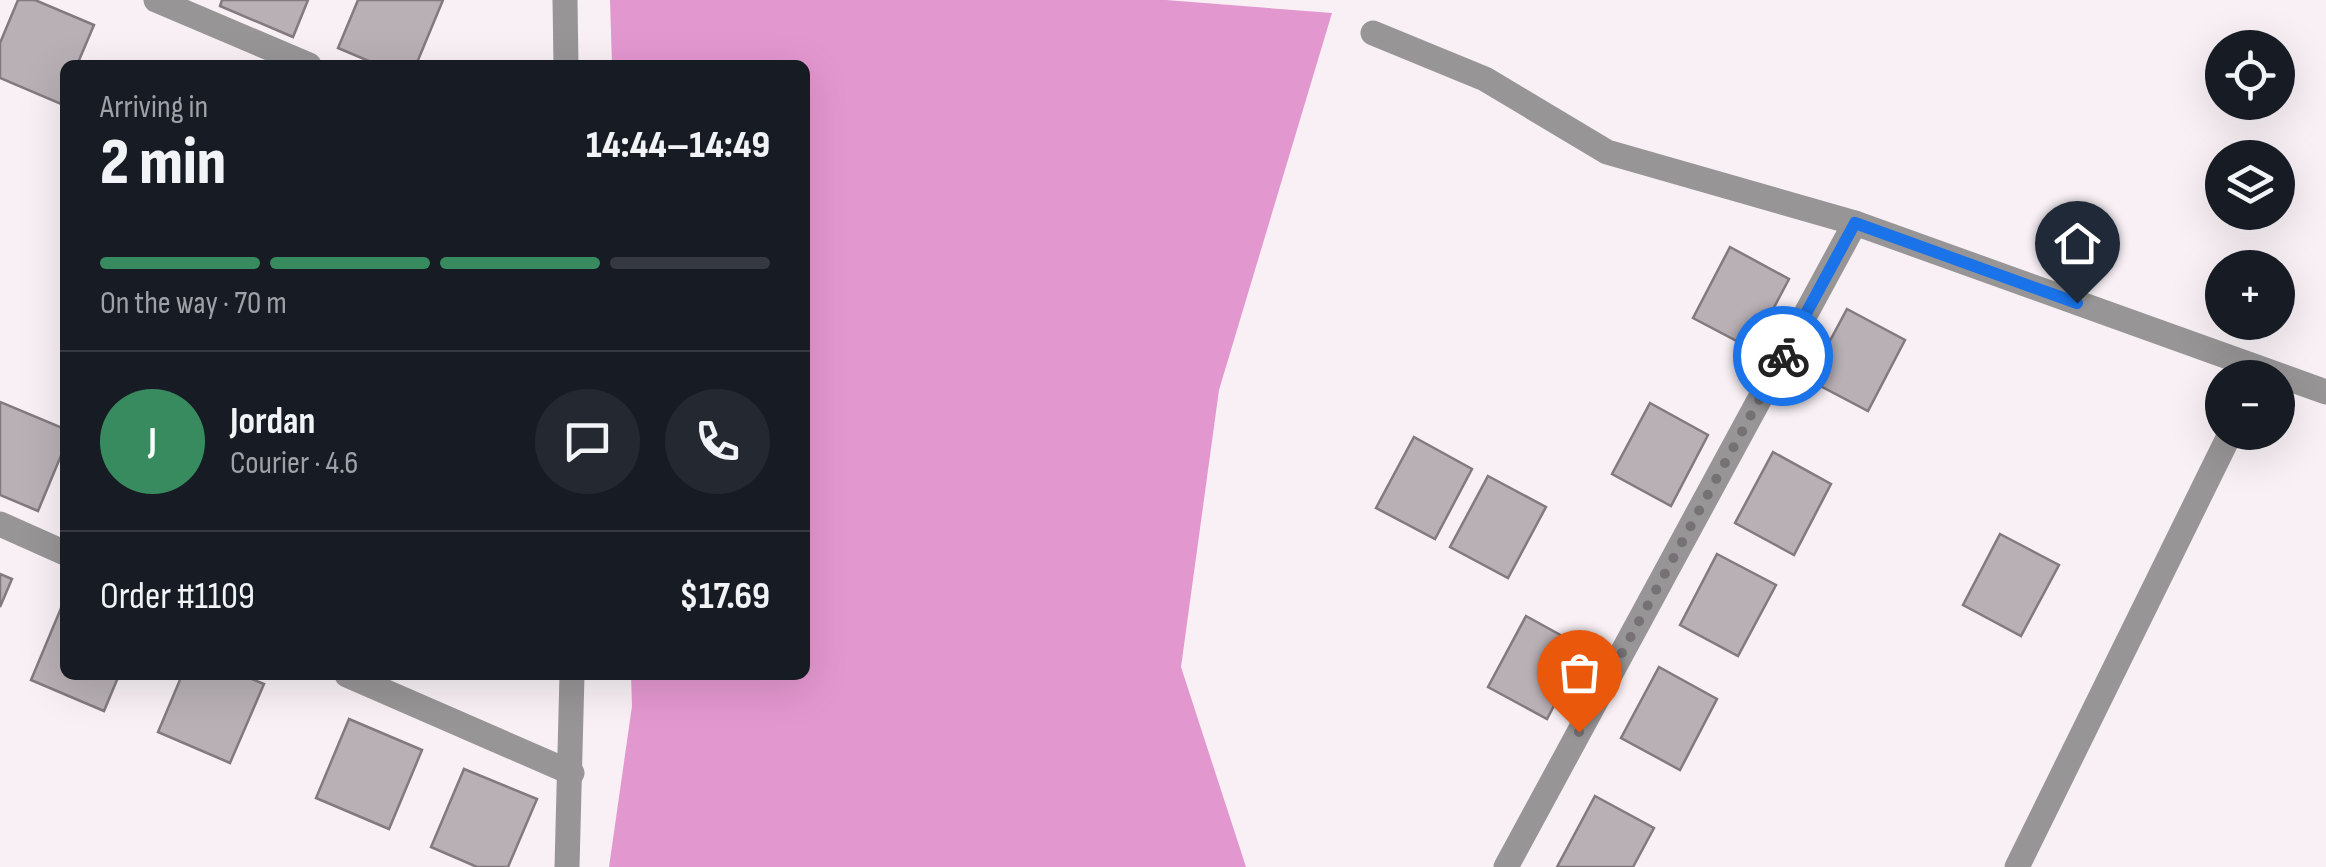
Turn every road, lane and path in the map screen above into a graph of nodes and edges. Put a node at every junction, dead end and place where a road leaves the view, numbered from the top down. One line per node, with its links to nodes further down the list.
1 (156, 0): 4 (street)
2 (565, 0): 5 (street)
3 (1373, 32): 6 (street)
4 (297, 60)
5 (566, 60)
6 (1855, 223): 7 (street); 17 (street)
7 (2225, 360)
8 (2295, 383): 9 (street)
9 (2326, 392)
10 (2221, 450): 18 (street)
11 (0, 524): 12 (street)
12 (60, 551)
13 (358, 680): 15 (street)
14 (572, 680): 15 (street)
15 (572, 773): 16 (street)
16 (567, 867)
17 (1506, 867)
18 (2017, 867)

